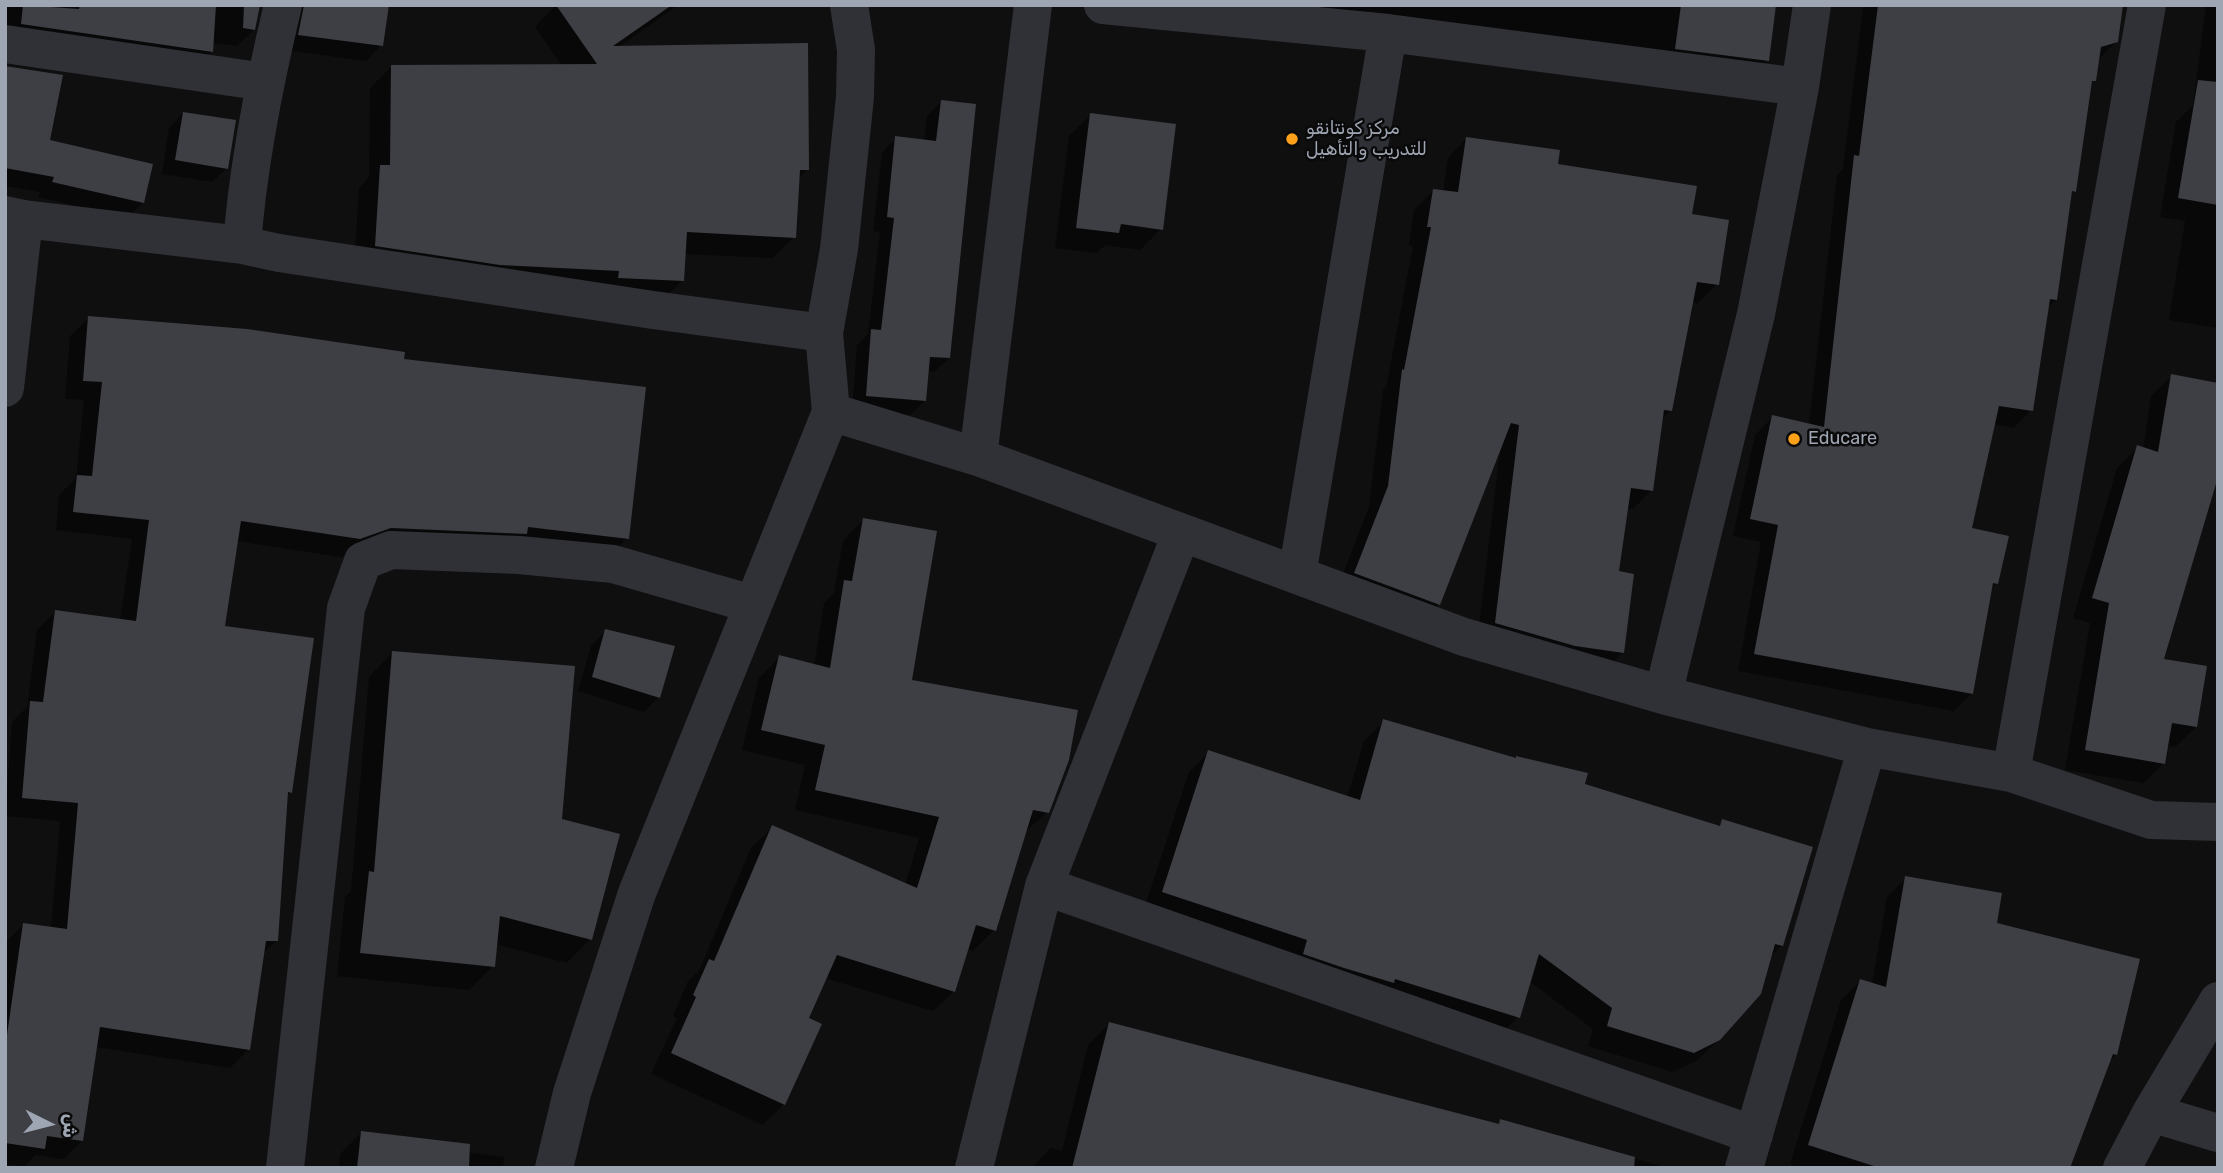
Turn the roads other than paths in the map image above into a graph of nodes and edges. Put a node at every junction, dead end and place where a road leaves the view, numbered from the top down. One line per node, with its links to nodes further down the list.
1 (283, 5): 9 (street)
2 (849, 5): 13 (street)
3 (1033, 5): 16 (street)
4 (1103, 5): 7 (street)
5 (1812, 5): 10 (street)
6 (2147, 5): 22 (street)
7 (1388, 33): 10 (street); 18 (street)
8 (5, 44): 9 (street)
9 (265, 82): 12 (street)
10 (1800, 86): 20 (street)
11 (14, 217): 12 (street); 14 (street)
12 (242, 245): 13 (street)
13 (824, 334): 15 (street)
14 (5, 388)
15 (831, 412): 16 (street); 19 (street)
16 (978, 457): 17 (street)
17 (1181, 534): 18 (street); 24 (street)
18 (1297, 575): 20 (street)
19 (752, 604): 29 (street); 30 (street)
20 (1663, 695): 21 (street)
21 (1867, 747): 22 (street); 28 (street)
22 (2011, 773): 23 (street)
23 (2218, 822)
24 (1044, 887): 28 (street); 31 (street)
25 (2218, 1001): 26 (street)
26 (2151, 1113): 27 (street); 32 (street)
27 (2218, 1133)
28 (1749, 1152)
29 (285, 1168)
30 (554, 1168)
31 (974, 1168)
32 (2122, 1168)

